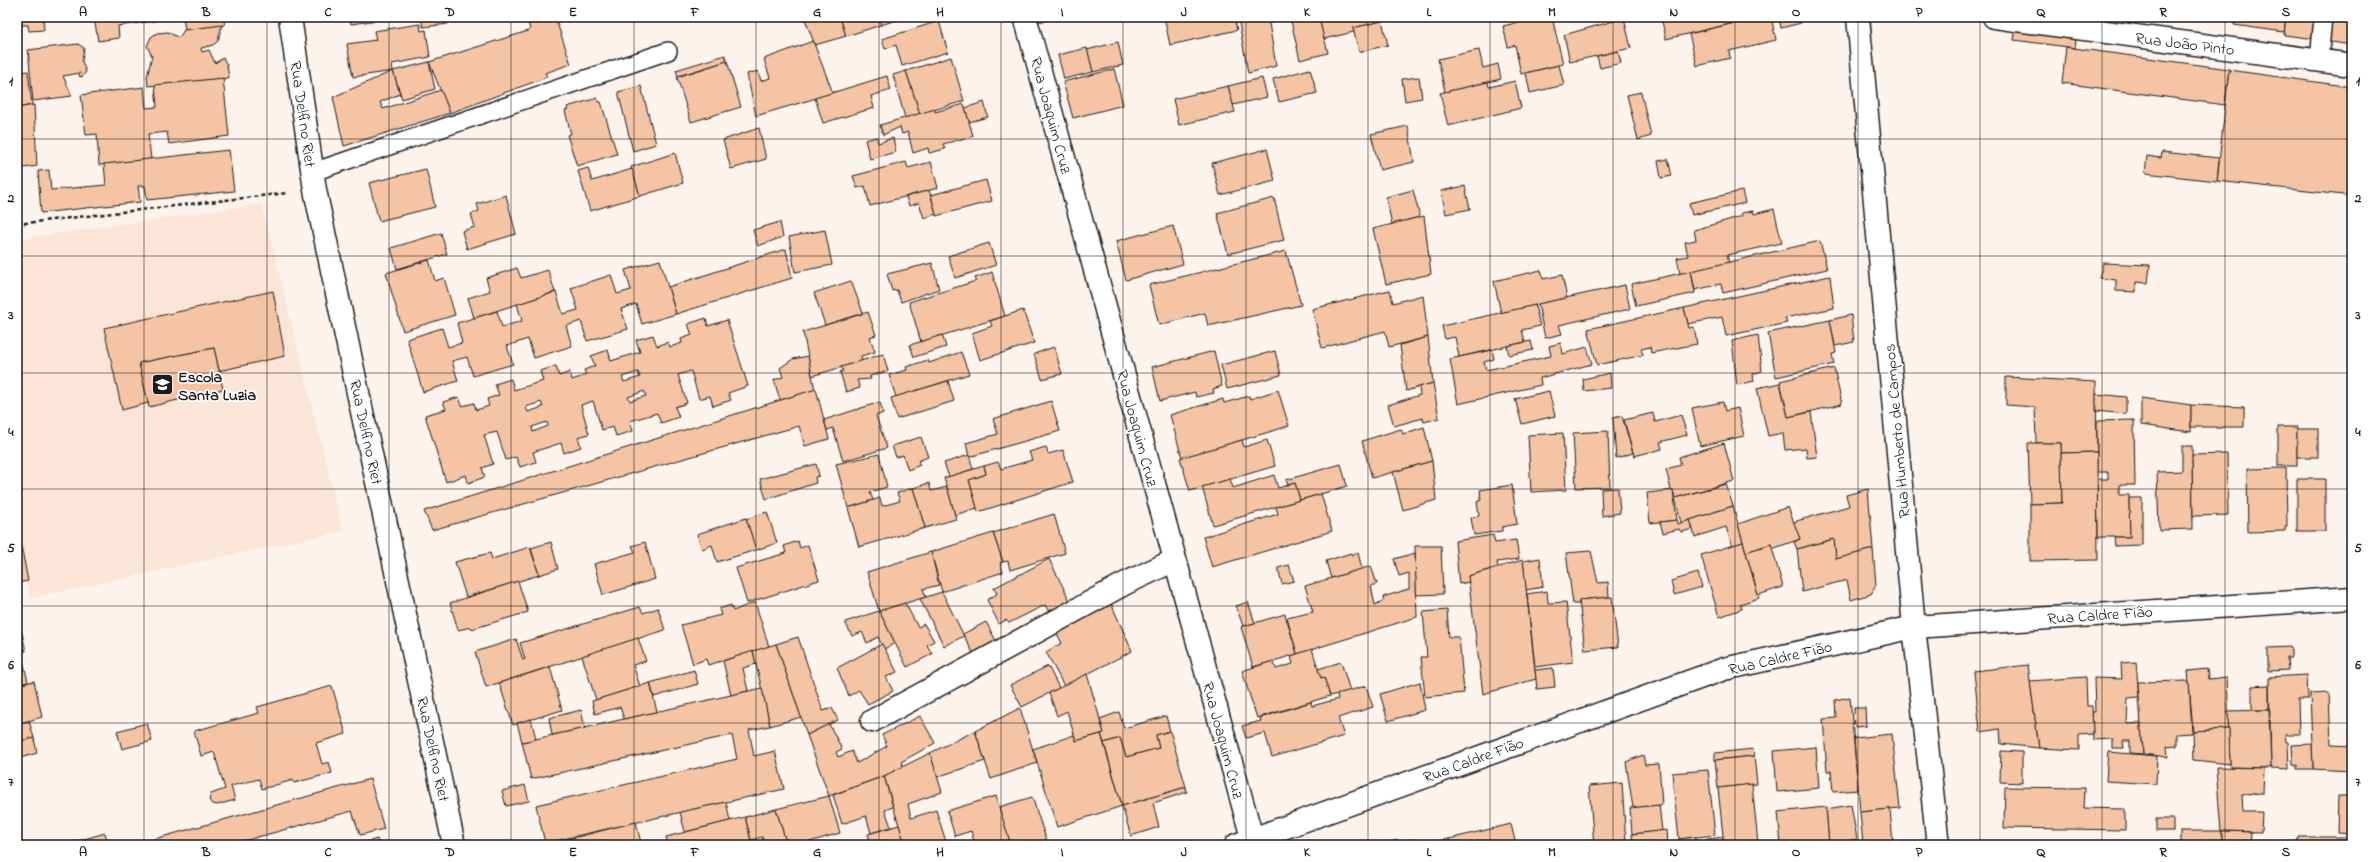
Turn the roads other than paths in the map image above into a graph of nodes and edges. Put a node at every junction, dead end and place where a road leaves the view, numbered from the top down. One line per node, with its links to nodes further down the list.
1 (290, 17): 10 (street, Rua Delfino Riet)
2 (1025, 17): 11 (street, Rua Joaquim Cruz)
3 (1858, 17): 13 (street, Rua Humberto de Campos)
4 (1994, 17): 6 (street, Rua João Pinto)
5 (2323, 17): 8 (lane)
6 (2102, 24): 8 (street, Rua João Pinto)
7 (668, 51): 10 (lane)
8 (2319, 61): 9 (street, Rua João Pinto)
9 (2352, 65)
10 (314, 181): 16 (street, Rua Delfino Riet)
11 (1175, 560): 14 (street); 15 (street, Rua Joaquim Cruz)
12 (2352, 598): 13 (street, Rua Caldre Fião)
13 (1914, 627): 15 (street, Rua Caldre Fião); 17 (street, Rua Humberto de Campos)
14 (872, 721)
15 (1247, 843)
16 (454, 845)
17 (1938, 845)

